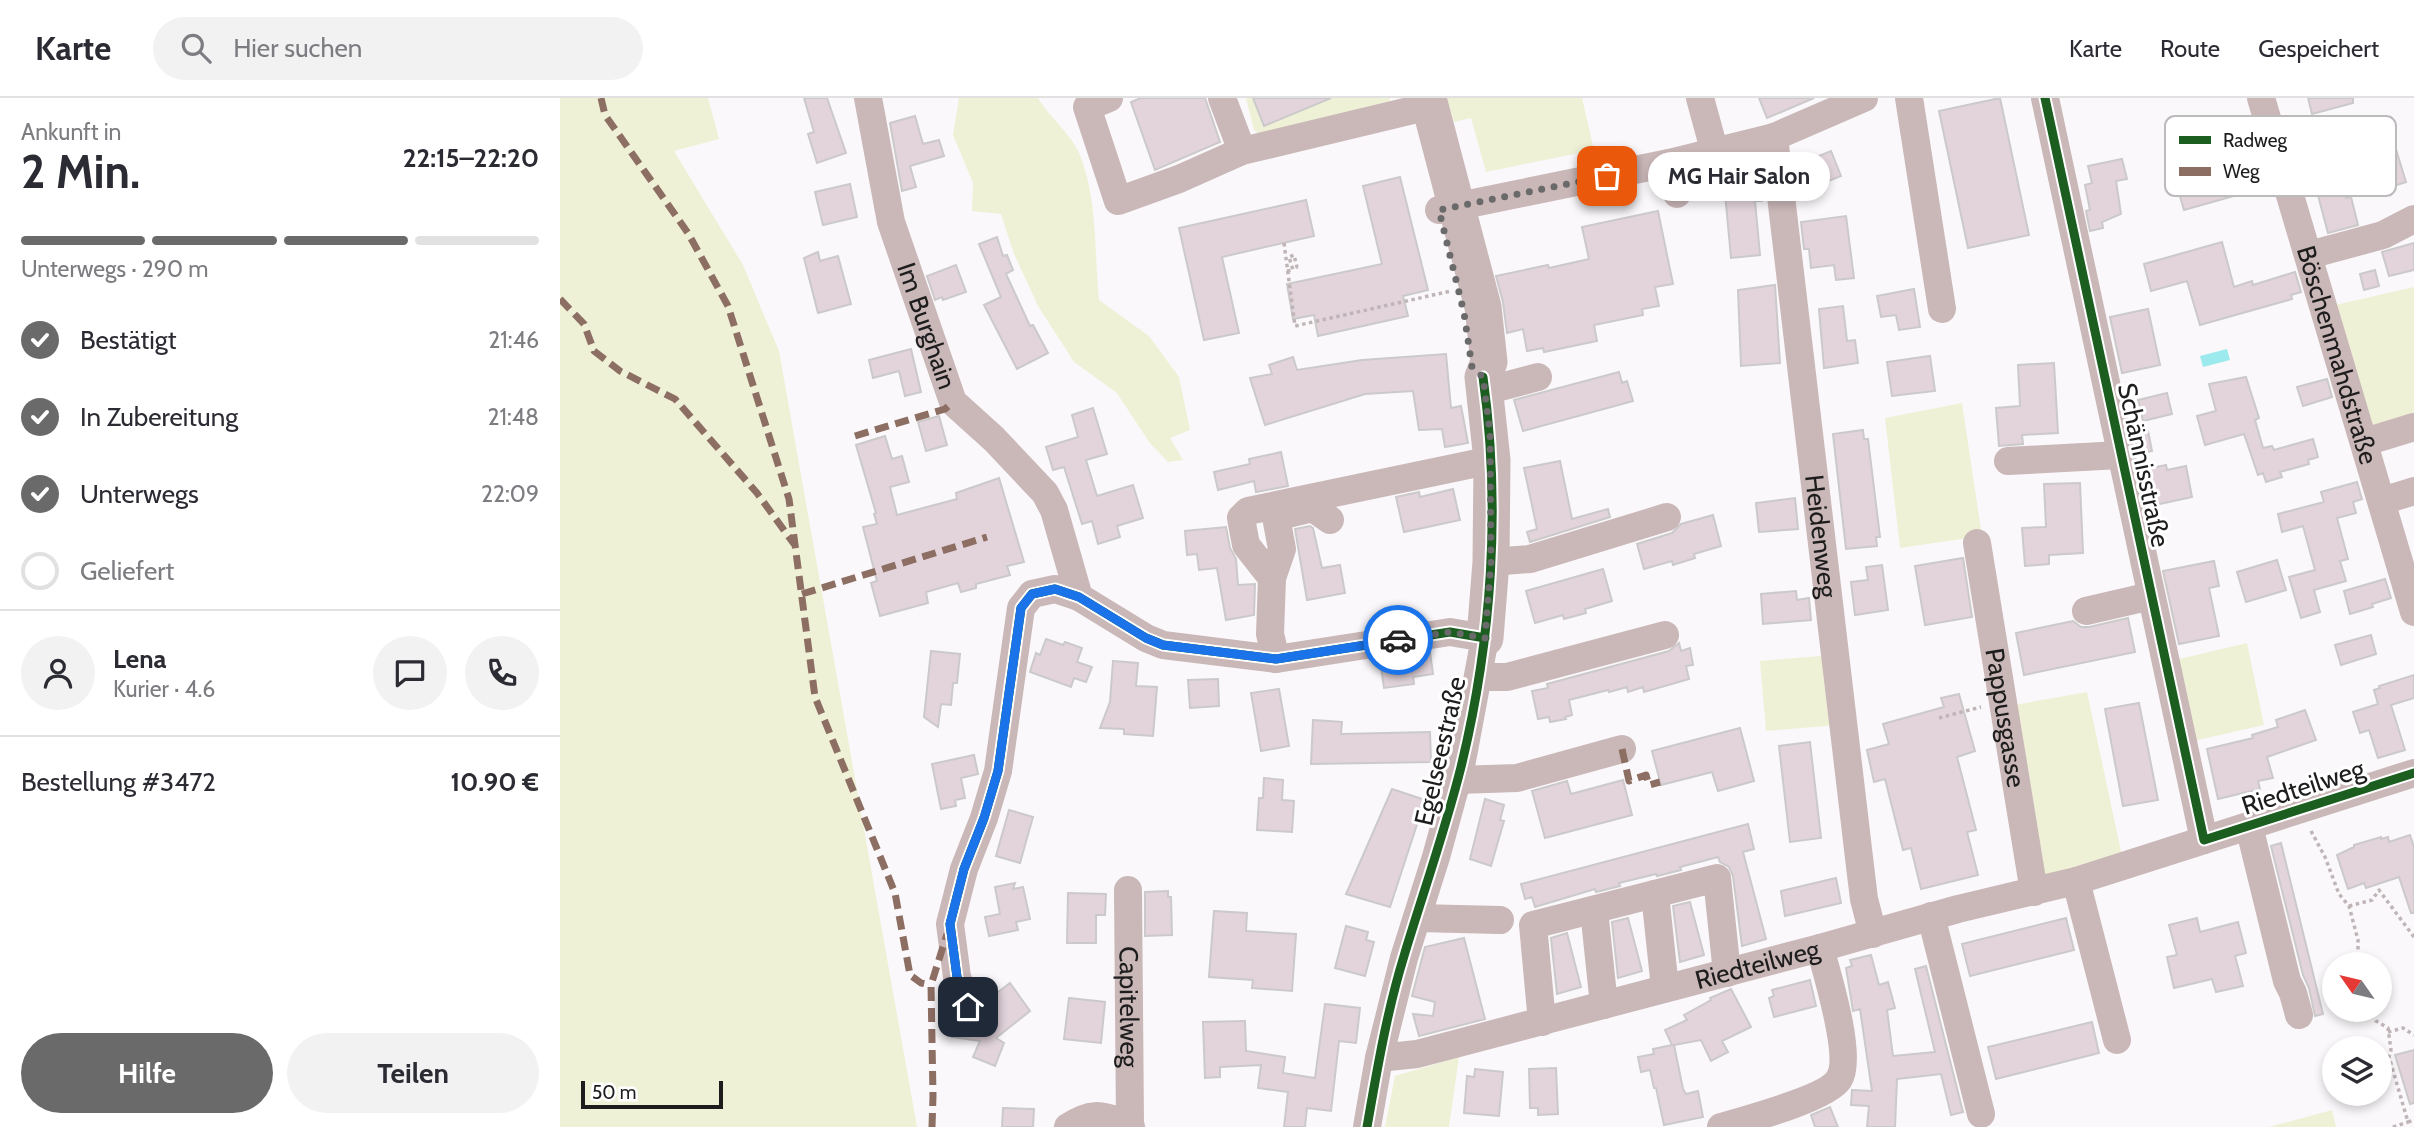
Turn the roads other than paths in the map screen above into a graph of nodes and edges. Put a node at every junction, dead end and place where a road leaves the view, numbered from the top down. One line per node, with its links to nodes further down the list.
1 (868, 98): 37 (street, Im Burghain)
2 (1109, 98): 13 (street, Egelseestraße)
3 (1222, 98): 13 (street)
4 (1700, 98): 14 (street)
5 (1864, 98): 10 (street)
6 (1909, 98): 21 (street)
7 (2045, 98): 26 (street, Schännisstraße)
8 (2261, 98): 11 (street, Böschenmahdstraße)
9 (1420, 103): 13 (street, Egelseestraße); 18 (main road, Egelseestraße)
10 (1818, 107): 12 (street)
11 (2267, 116)
12 (1774, 137): 14 (street); 57 (street, Heidenweg)
13 (1242, 151)
14 (1715, 153): 15 (street)
15 (1669, 163): 16 (street); 18 (street)
16 (1677, 194)
17 (2291, 196): 20 (street, Böschenmahdstraße)
18 (1447, 208): 23 (main road, Egelseestraße); 23 (main road, Egelseestraße)
19 (2414, 219): 20 (street)
20 (2309, 255): 25 (street, Böschenmahdstraße)
21 (1942, 309)
22 (1538, 377): 23 (street)
23 (1484, 384): 27 (main road, Egelseestraße)
24 (2414, 427): 25 (street)
25 (2365, 442): 30 (street, Böschenmahdstraße)
26 (2120, 454): 28 (street); 36 (street, Schännisstraße)
27 (1492, 460): 34 (main road, Egelseestraße); 35 (street)
28 (2008, 461)
29 (2414, 491): 30 (street)
30 (2382, 501): 39 (street, Böschenmahdstraße)
31 (1667, 517): 34 (street)
32 (1330, 520): 35 (street)
33 (1977, 543): 51 (street, Pappusgasse)
34 (1491, 562): 41 (main road, Egelseestraße)
35 (1272, 578): 42 (street)
36 (2151, 596): 38 (street); 48 (street, Schännisstraße)
37 (1079, 597): 42 (street); 62 (street)
38 (2086, 611)
39 (2414, 612)
40 (1665, 635): 43 (street)
41 (1485, 638): 42 (street); 43 (street, Egelseestraße)
42 (1276, 659)
43 (1479, 677): 46 (street, Egelseestraße)
44 (1622, 749): 46 (street)
45 (2414, 773): 47 (street, Riedteilweg)
46 (1457, 780): 55 (street, Egelseestraße)
47 (2249, 826): 48 (street, Riedteilweg); 63 (street)
48 (2204, 840): 49 (street, Riedteilweg)
49 (2076, 881): 51 (street, Riedteilweg); 65 (street)
50 (1128, 890): 68 (street, Capitelweg)
51 (2034, 892): 54 (street, Riedteilweg)
52 (1655, 894): 53 (street); 59 (street); 60 (street)
53 (1594, 910): 61 (street); 64 (street)
54 (1931, 916): 57 (street, Riedteilweg); 67 (street)
55 (1417, 918): 56 (street); 66 (street, Egelseestraße)
56 (1500, 920)
57 (1873, 934): 58 (street, Riedteilweg)
58 (1820, 948): 59 (street, Riedteilweg); 71 (street)
59 (1727, 973): 60 (street, Riedteilweg)
60 (1665, 988): 61 (street, Riedteilweg)
61 (1604, 1005): 64 (street, Riedteilweg)
62 (968, 1007)
63 (2299, 1015)
64 (1542, 1021): 66 (street, Riedteilweg)
65 (2117, 1040)
66 (1379, 1058): 70 (street, Egelseestraße)
67 (1981, 1114)
68 (1131, 1125): 69 (street, Capitelweg)
69 (1068, 1127)
70 (1367, 1127)
71 (1721, 1127)

